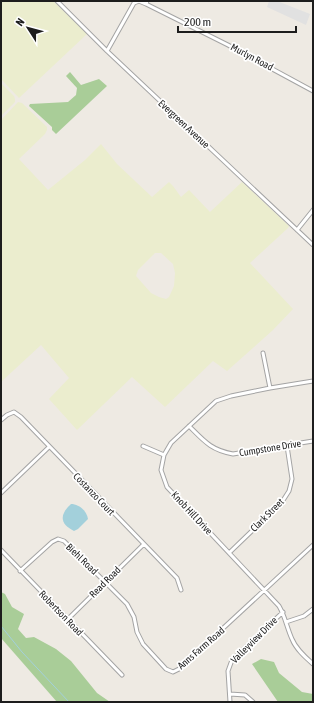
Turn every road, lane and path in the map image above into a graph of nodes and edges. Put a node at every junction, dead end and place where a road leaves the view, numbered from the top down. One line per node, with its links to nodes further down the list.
1 (57, 1): 3 (street, Evergreen Avenue)
2 (147, 3): 3 (street); 4 (street, Murlyn Road)
3 (107, 51): 6 (street, Evergreen Avenue)
4 (313, 91)
5 (313, 210): 6 (street)
6 (297, 230): 7 (street, Evergreen Avenue)
7 (313, 246)
8 (263, 353): 10 (street)
9 (313, 381): 10 (street)
10 (270, 388): 12 (street)
11 (1, 420): 16 (street, Costanzo Court)
12 (189, 426): 15 (street, Cumpstone Drive); 17 (street)
13 (313, 441): 15 (street, Cumpstone Drive)
14 (143, 446): 17 (street)
15 (287, 446): 22 (street, Clark Street)
16 (49, 447): 18 (street); 19 (street, Costanzo Court)
17 (164, 455): 22 (street, Knob Hill Drive)
18 (1, 493)
19 (144, 544): 24 (street, Read Road); 25 (street, Costanzo Court)
20 (313, 545): 26 (street, Anns Farm Road)
21 (1, 550): 23 (street, Robertson Road)
22 (229, 553): 26 (street, Knob Hill Drive)
23 (20, 571): 24 (street, Biehl Road); 29 (street, Robertson Road)
24 (106, 582): 26 (street, Anns Farm Road); 29 (street, Read Road)
25 (181, 590)
26 (264, 590): 28 (street, Knob Hill Drive)
27 (313, 609): 30 (street)
28 (282, 612): 30 (street, Knob Hill Drive); 33 (street, Valleyview Drive)
29 (67, 620): 32 (street, Robertson Road)
30 (286, 622): 31 (street, Knob Hill Drive)
31 (313, 664)
32 (122, 675)
33 (230, 694): 34 (street, Valleyview Drive); 35 (street)
34 (230, 702)
35 (253, 702)

